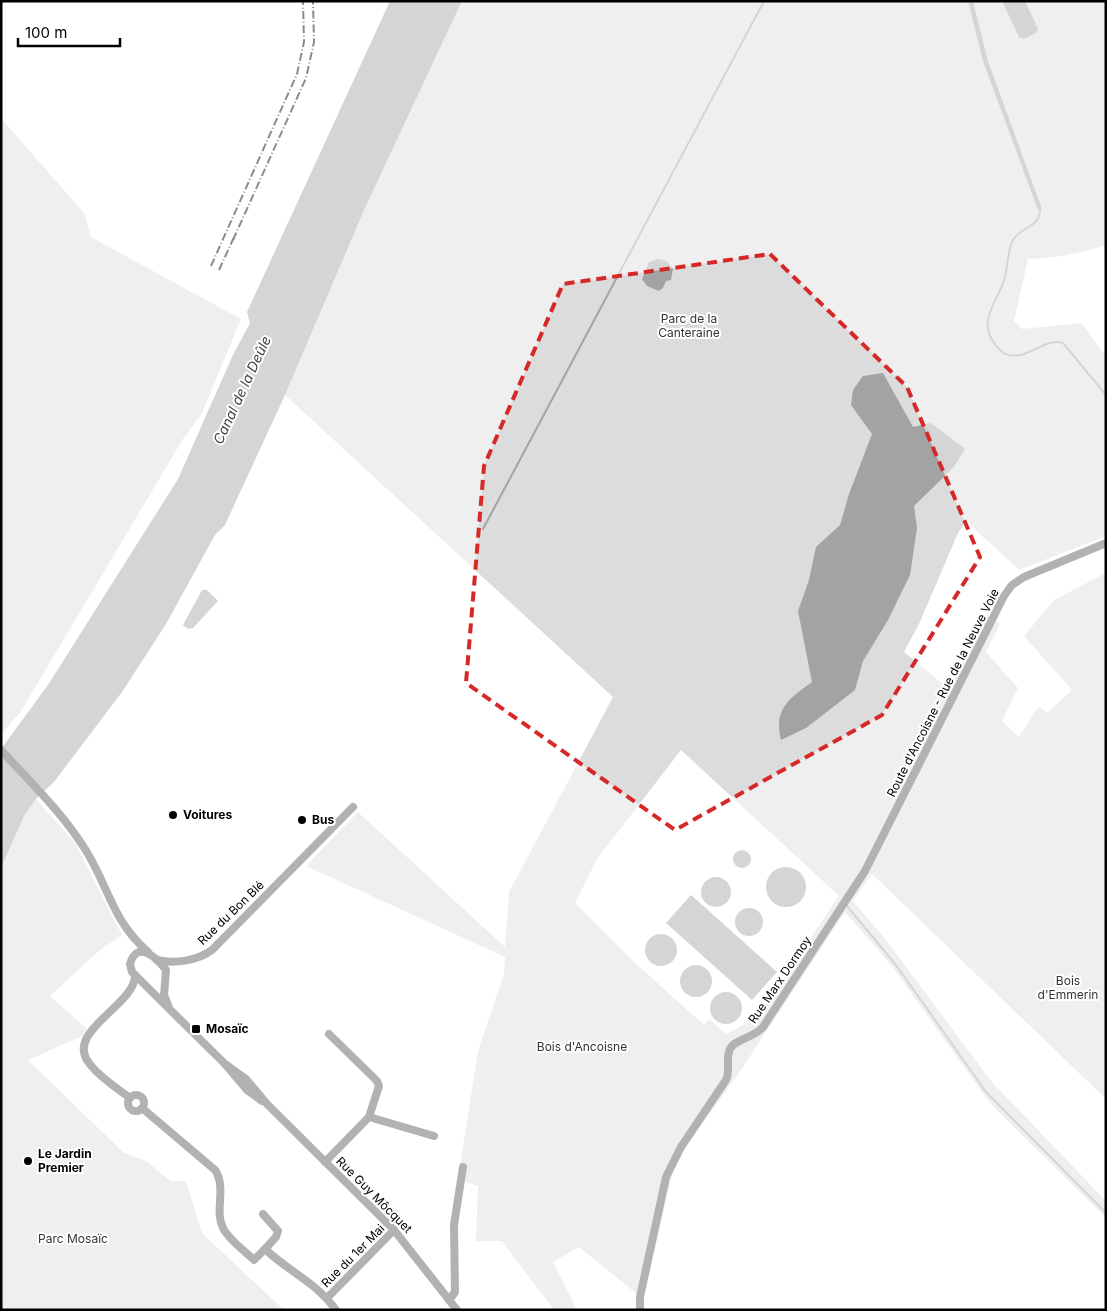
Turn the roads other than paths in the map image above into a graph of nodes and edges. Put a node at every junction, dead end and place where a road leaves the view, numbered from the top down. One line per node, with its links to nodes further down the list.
1 (1106, 543): 7 (street, Route d'Ancoisne - Rue de la Neuve Voie)
2 (1, 750): 5 (street)
3 (1, 756): 5 (street)
4 (353, 807): 12 (street, Rue du Bon Blé)
5 (53, 810): 6 (street); 8 (street)
6 (66, 830)
7 (845, 902): 30 (street, Rue Marx Dormoy)
8 (128, 933): 9 (street); 10 (street)
9 (148, 952): 10 (street); 11 (street)
10 (132, 957): 13 (street)
11 (156, 960): 12 (street, Rue du Bon Blé); 14 (street)
12 (182, 961): 14 (street, Rue du Bon Blé)
13 (135, 975): 15 (street); 16 (street)
14 (166, 980): 15 (street); 17 (street)
15 (148, 988): 16 (street); 17 (street, Rue Guy Môcquet)
16 (132, 989): 25 (street)
17 (169, 1008): 21 (street, Rue Guy Môcquet)
18 (329, 1034): 19 (street)
19 (369, 1117): 20 (street); 21 (street)
20 (434, 1136)
21 (325, 1162): 24 (street, Rue Guy Môcquet)
22 (463, 1168): 27 (street)
23 (263, 1214): 25 (street)
24 (394, 1230): 26 (street, Rue du 1er Mai); 27 (street, Rue Guy Môcquet)
25 (265, 1249): 26 (street, Rue du 1er Mai)
26 (327, 1298): 28 (street, Rue du 1er Mai)
27 (449, 1300): 29 (street, Rue Guy Môcquet)
28 (336, 1310)
29 (456, 1310)
30 (640, 1310)

